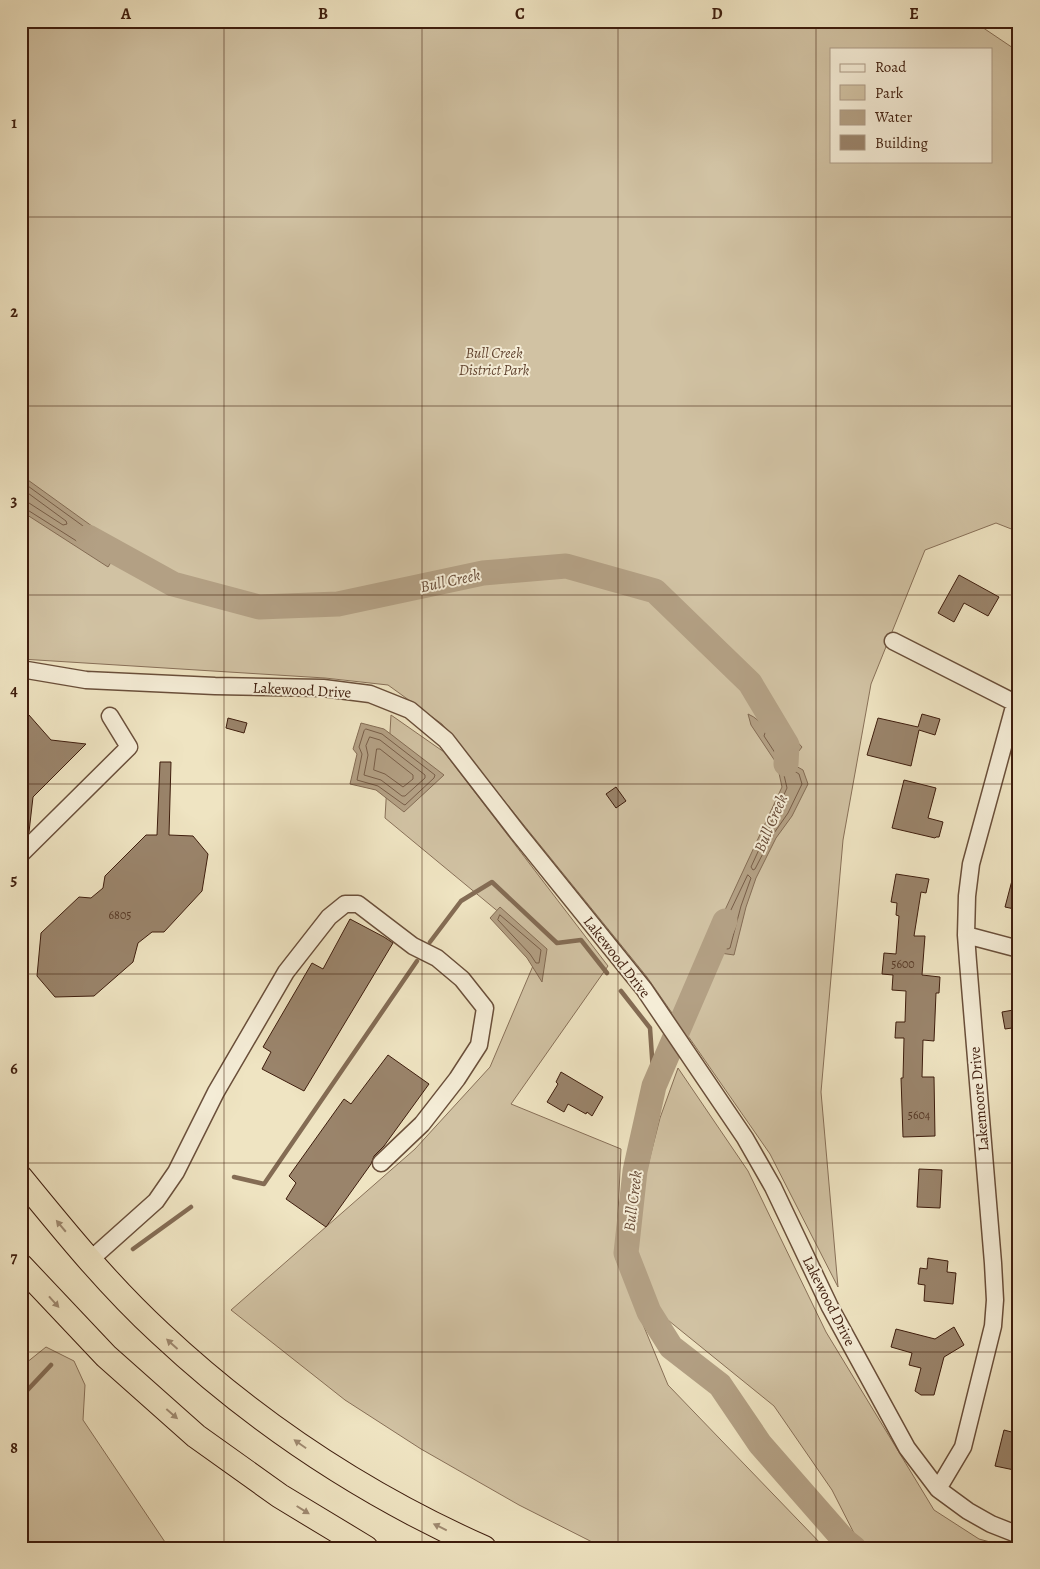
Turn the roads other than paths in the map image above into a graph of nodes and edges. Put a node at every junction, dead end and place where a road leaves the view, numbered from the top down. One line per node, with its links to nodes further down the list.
1 (893, 641): 3 (street)
2 (21, 669): 12 (street, Lakewood Drive)
3 (1017, 704): 6 (street, Lakemoore Drive)
4 (110, 716): 5 (street)
5 (21, 854)
6 (966, 935): 7 (street); 12 (street, Lakemoore Drive)
7 (1019, 949)
8 (382, 1162): 10 (street)
9 (21, 1178): 10 (highway, one-way to 9)
10 (90, 1260): 15 (highway, one-way to 10)
11 (21, 1266): 14 (highway, one-way to 14)
12 (938, 1489): 13 (street, Lakewood Drive)
13 (1019, 1535)
14 (366, 1548)
15 (484, 1548)

